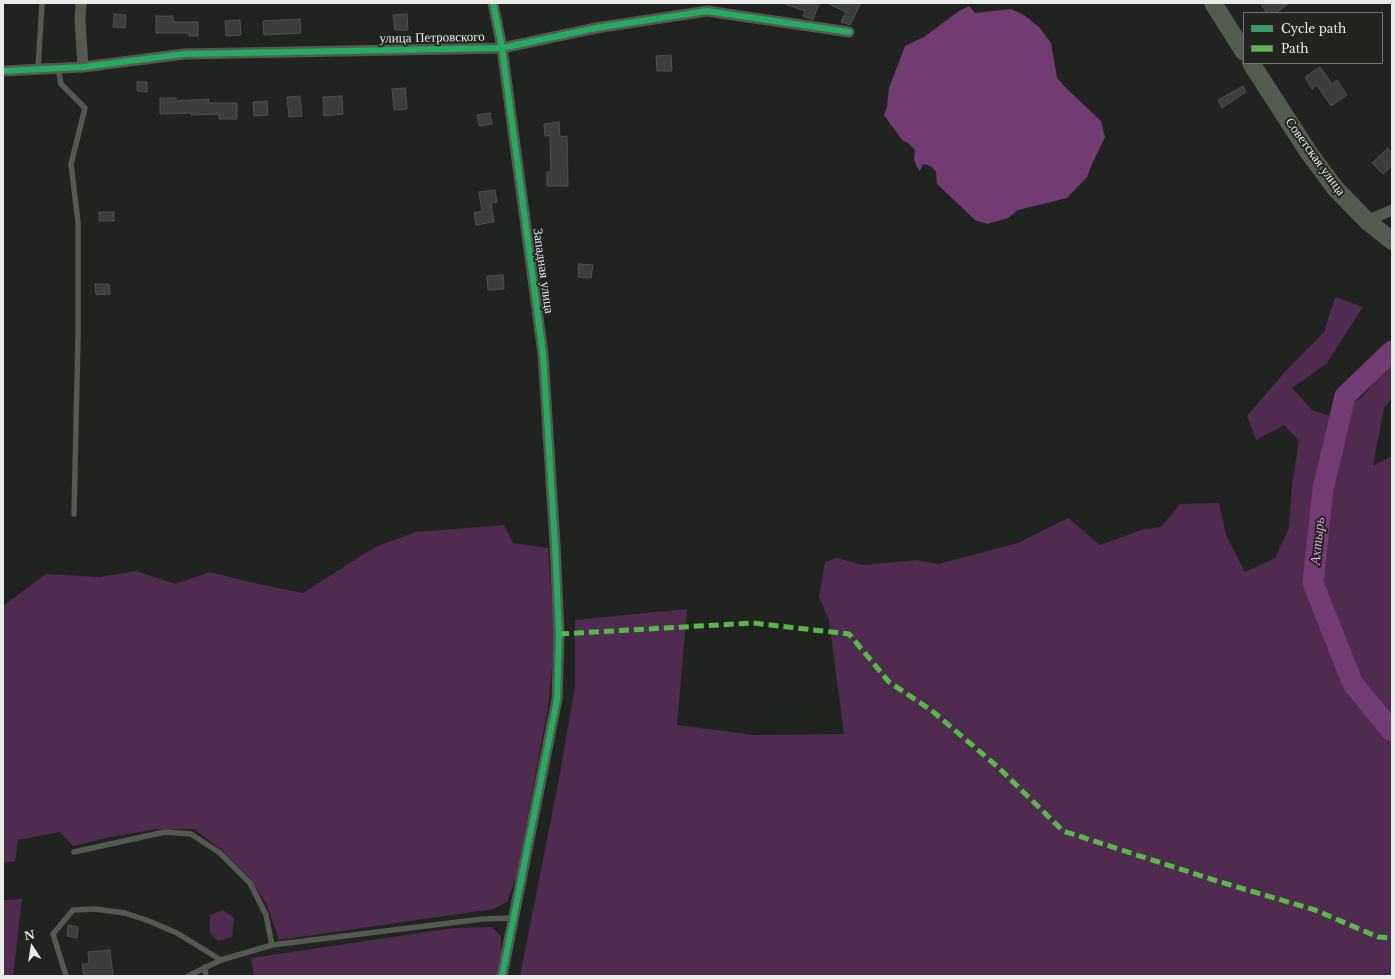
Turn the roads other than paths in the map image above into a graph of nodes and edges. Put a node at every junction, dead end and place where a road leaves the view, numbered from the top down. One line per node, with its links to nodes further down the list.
1 (42, 3): 11 (lane)
2 (81, 3): 9 (street)
3 (493, 3): 6 (street, Западная улица)
4 (1213, 3): 7 (highway)
5 (850, 32): 6 (street, улица Петровского)
6 (502, 48): 9 (street, улица Петровского); 18 (street, Западная улица)
7 (1243, 50)
8 (1252, 64): 14 (highway, Советская улица)
9 (83, 67): 10 (street, улица Петровского)
10 (58, 68): 11 (street, улица Петровского); 16 (lane)
11 (38, 69): 12 (street, улица Петровского)
12 (3, 71)
13 (1392, 210): 14 (street)
14 (1367, 221): 15 (highway, Советская улица)
15 (1392, 241)
16 (74, 514)
17 (74, 852): 19 (lane)
18 (513, 918): 19 (lane); 25 (street, Западная улица)
19 (272, 945): 20 (lane)
20 (221, 960): 21 (lane); 22 (lane)
21 (205, 967): 23 (lane); 24 (lane)
22 (66, 976)
23 (188, 976)
24 (206, 976)
25 (502, 976)

